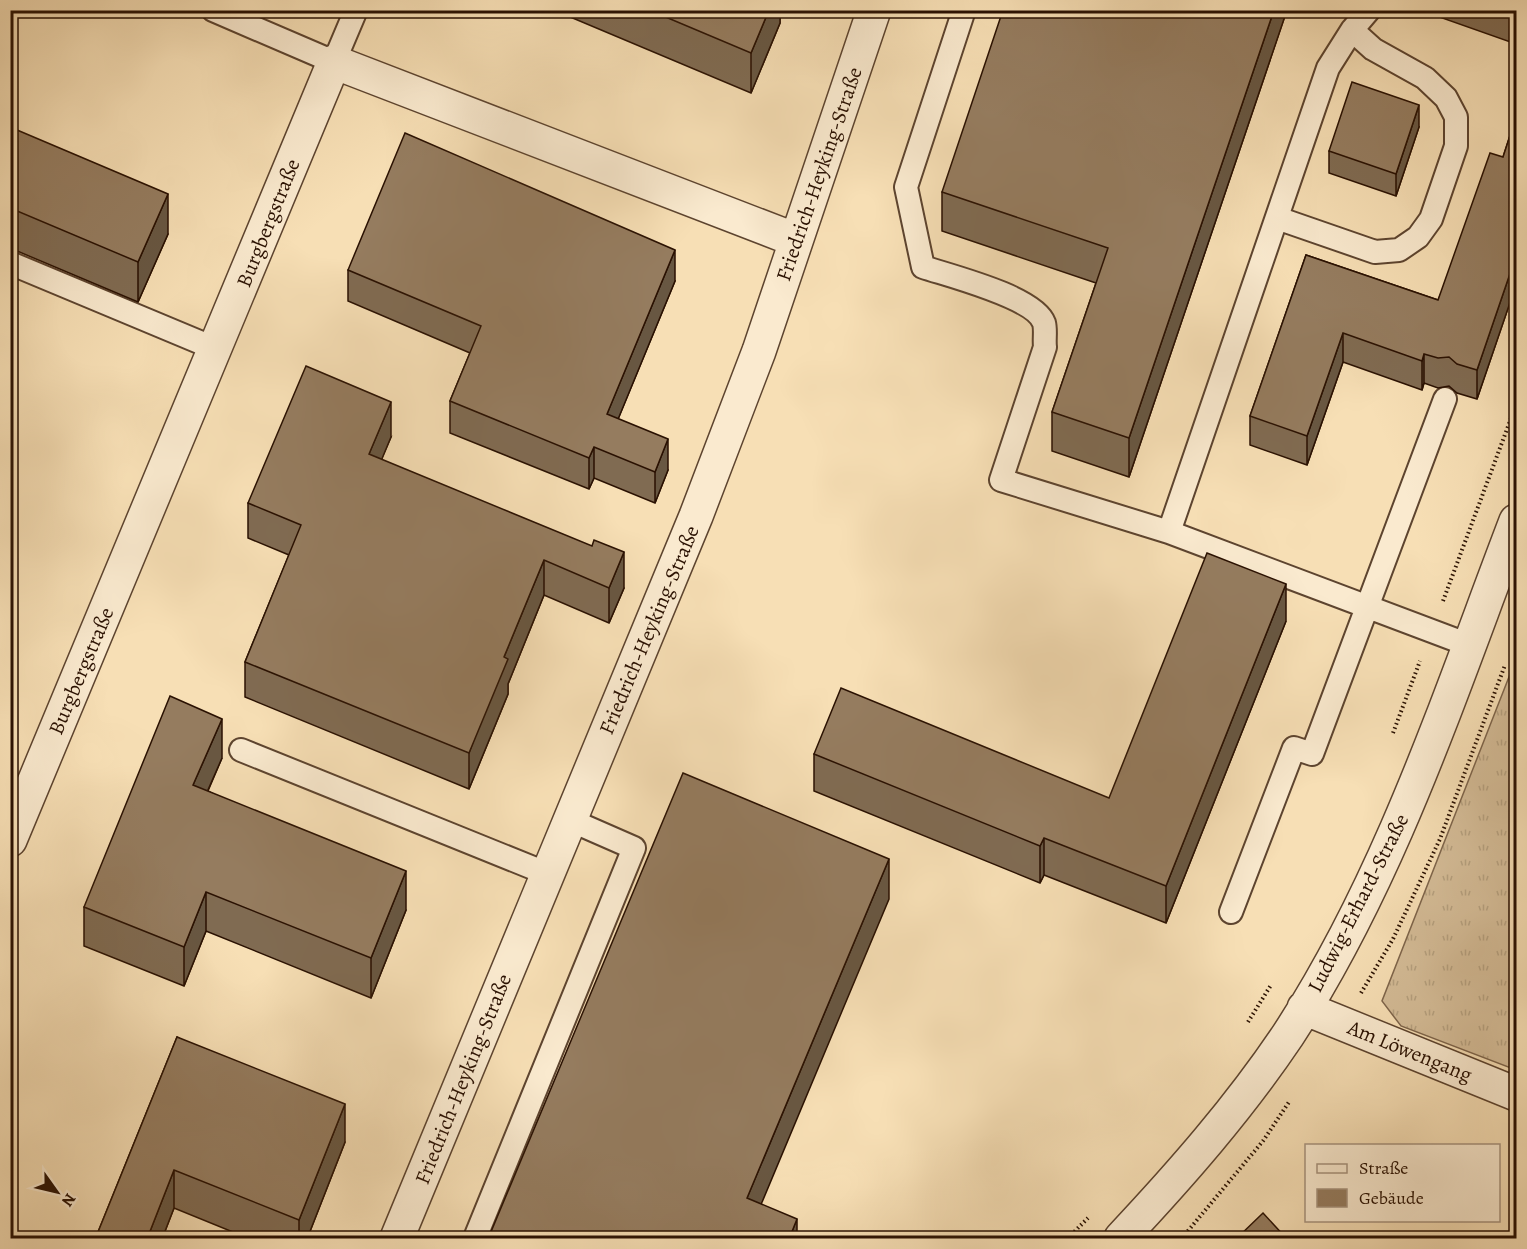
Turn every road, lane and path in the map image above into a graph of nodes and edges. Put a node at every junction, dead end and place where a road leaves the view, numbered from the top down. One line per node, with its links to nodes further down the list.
1 (213, 10): 7 (lane)
2 (356, 10): 7 (lane)
3 (874, 10): 9 (street, Friedrich-Heyking-Straße)
4 (964, 10): 15 (lane)
5 (1369, 10): 6 (lane)
6 (1352, 30): 8 (lane); 8 (lane)
7 (334, 62): 9 (street); 11 (street, Burgbergstraße)
8 (1277, 218): 15 (lane)
9 (796, 240): 21 (street, Friedrich-Heyking-Straße)
10 (10, 263): 11 (lane)
11 (216, 350): 22 (street, Burgbergstraße)
12 (1445, 399): 16 (lane)
13 (1516, 405): 17 (path)
14 (1516, 521): 18 (street, Ludwig-Erhard-Straße)
15 (1168, 532): 16 (lane)
16 (1367, 607): 17 (lane); 24 (lane)
17 (1431, 631): 18 (lane); 19 (path)
18 (1469, 645): 26 (street, Ludwig-Erhard-Straße)
19 (1391, 738)
20 (241, 750): 23 (lane)
21 (570, 820): 23 (street, Friedrich-Heyking-Straße); 31 (lane)
22 (10, 840)
23 (548, 874): 30 (street, Friedrich-Heyking-Straße)
24 (1231, 912)
25 (1276, 977): 27 (path)
26 (1304, 1008): 28 (street, Am Löwengang); 33 (street, Ludwig-Erhard-Straße)
27 (1247, 1025)
28 (1516, 1095)
29 (1092, 1215): 32 (path)
30 (397, 1239)
31 (475, 1239)
32 (1068, 1239)
33 (1121, 1239)

